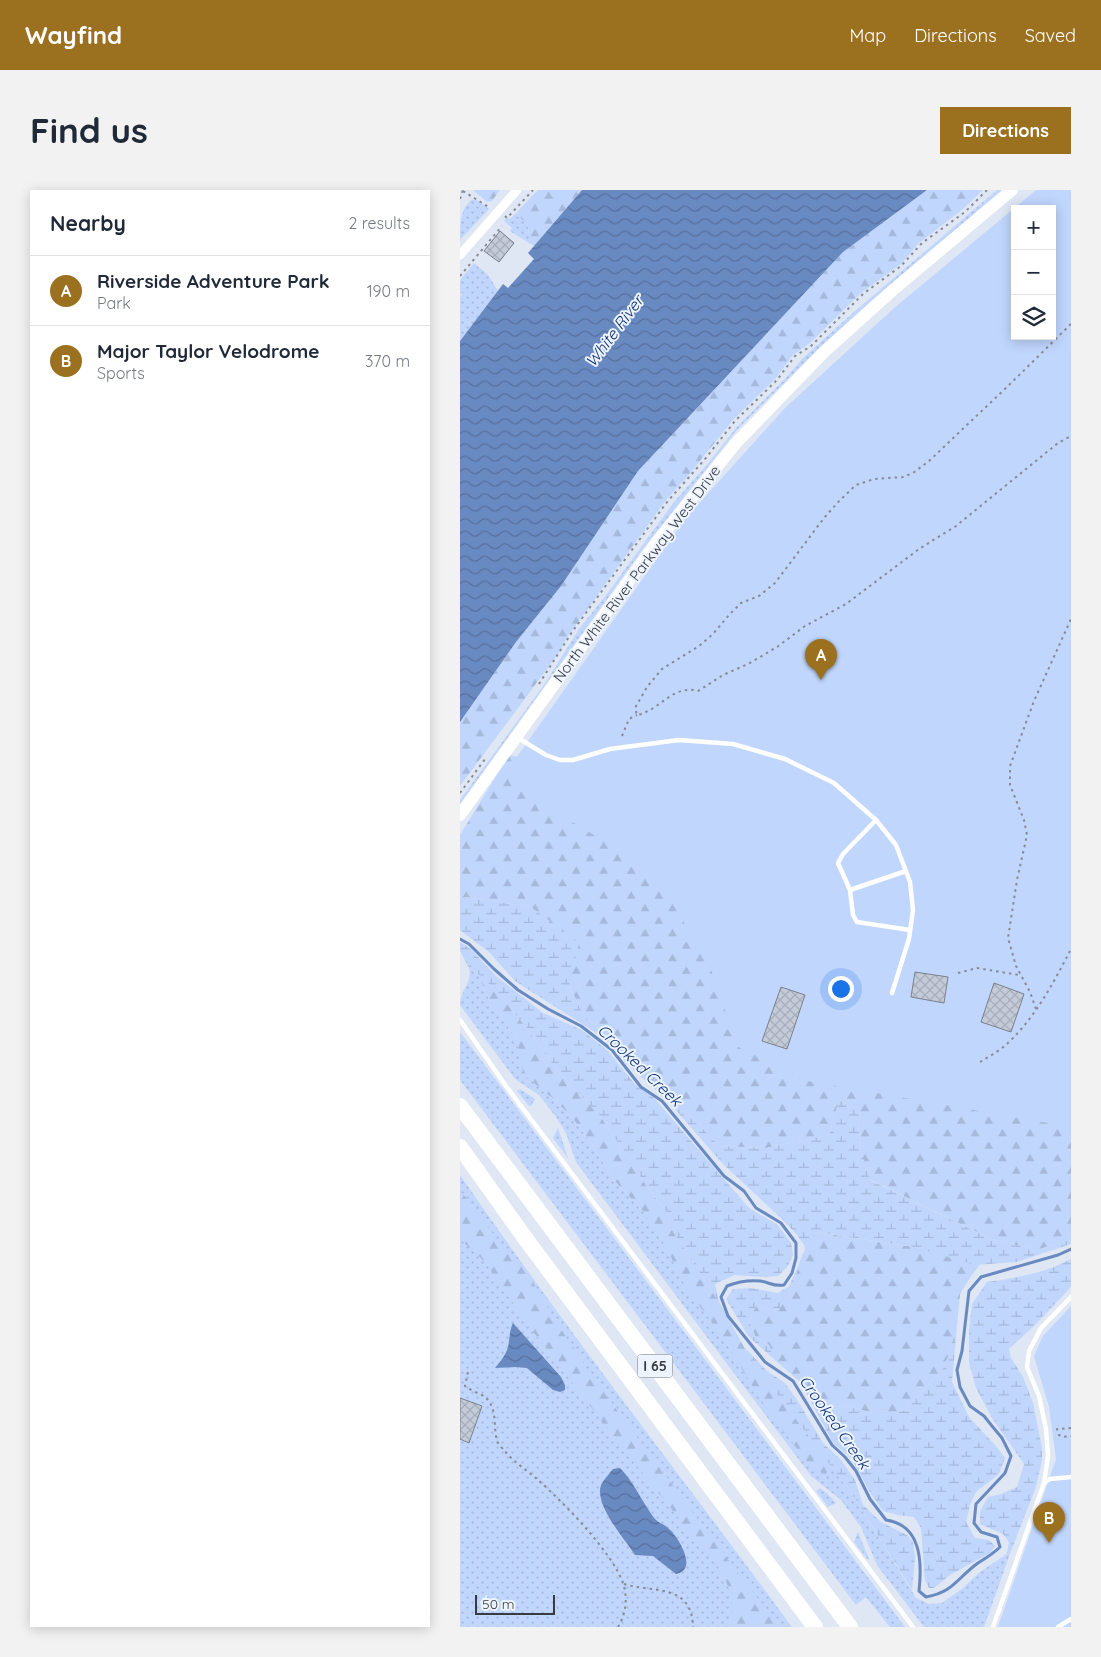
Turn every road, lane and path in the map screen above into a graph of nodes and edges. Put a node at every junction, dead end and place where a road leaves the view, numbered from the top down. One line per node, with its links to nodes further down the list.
1 (463, 190): 4 (path)
2 (517, 190): 6 (street)
3 (1012, 190): 13 (street, North White River Parkway West Drive)
4 (460, 199)
5 (502, 226): 7 (path)
6 (460, 255)
7 (460, 276)
8 (1071, 324): 11 (path)
9 (1071, 436): 11 (path)
10 (1071, 619): 21 (path)
11 (637, 715): 12 (path)
12 (622, 736)
13 (517, 737): 14 (street, North White River Parkway West Drive); 15 (lane)
14 (460, 816)
15 (876, 820): 16 (lane); 17 (lane)
16 (906, 870): 17 (lane); 18 (lane)
17 (850, 890): 18 (lane)
18 (910, 930): 22 (lane)
19 (1071, 951): 23 (path)
20 (958, 974): 21 (path)
21 (1020, 975): 23 (path)
22 (892, 994)
23 (1036, 1009): 25 (path)
24 (460, 1020): 40 (lane)
25 (980, 1062)
26 (460, 1106): 39 (highway, I 65)
27 (460, 1148): 38 (highway, I 65)
28 (1071, 1297): 33 (lane)
29 (468, 1372): 34 (path)
30 (1071, 1428): 31 (path)
31 (1071, 1436)
32 (1071, 1477): 33 (lane)
33 (1044, 1483): 41 (lane)
34 (624, 1584): 36 (path); 37 (path)
35 (1071, 1620): 42 (lane)
36 (618, 1627)
37 (693, 1627)
38 (815, 1627)
39 (850, 1627)
40 (913, 1627)
41 (993, 1627)
42 (1058, 1627)

